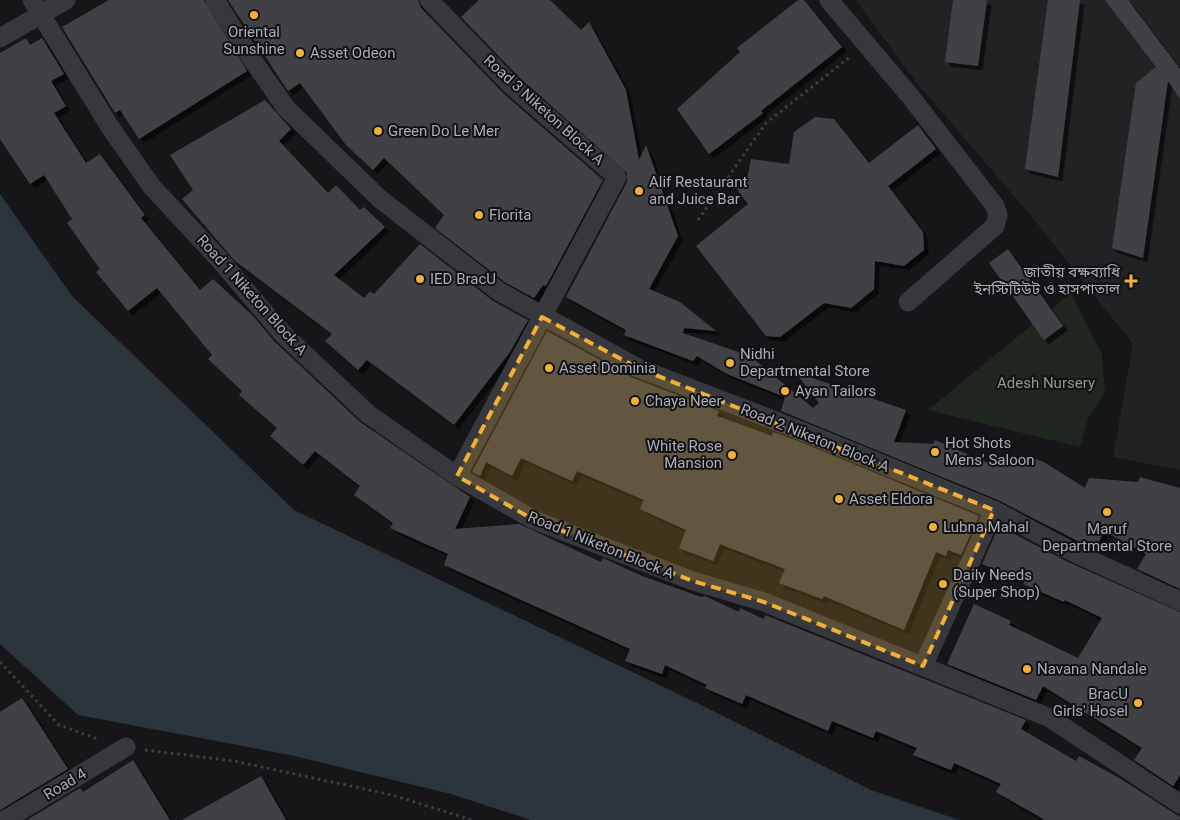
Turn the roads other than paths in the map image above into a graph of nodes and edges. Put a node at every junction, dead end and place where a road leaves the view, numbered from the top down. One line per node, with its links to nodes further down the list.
1 (66, 0): 5 (street)
2 (215, 0): 8 (street, Road 2 Niketon, Block A)
3 (429, 0): 8 (street, Road 3 Niketon Block A)
4 (829, 0): 7 (street)
5 (36, 7): 6 (street); 9 (street, Road 1 Niketon Block A)
6 (0, 38)
7 (908, 302)
8 (542, 316): 9 (street); 10 (street, Road 2 Niketon, Block A)
9 (457, 476): 12 (street, Road 1 Niketon Block A)
10 (994, 510): 11 (street, Road 2 Niketon, Block A); 12 (street)
11 (1180, 601)
12 (924, 666): 14 (street, Road 1 Niketon Block A)
13 (126, 748): 15 (street, Road 4)
14 (1180, 804)
15 (5, 820)

